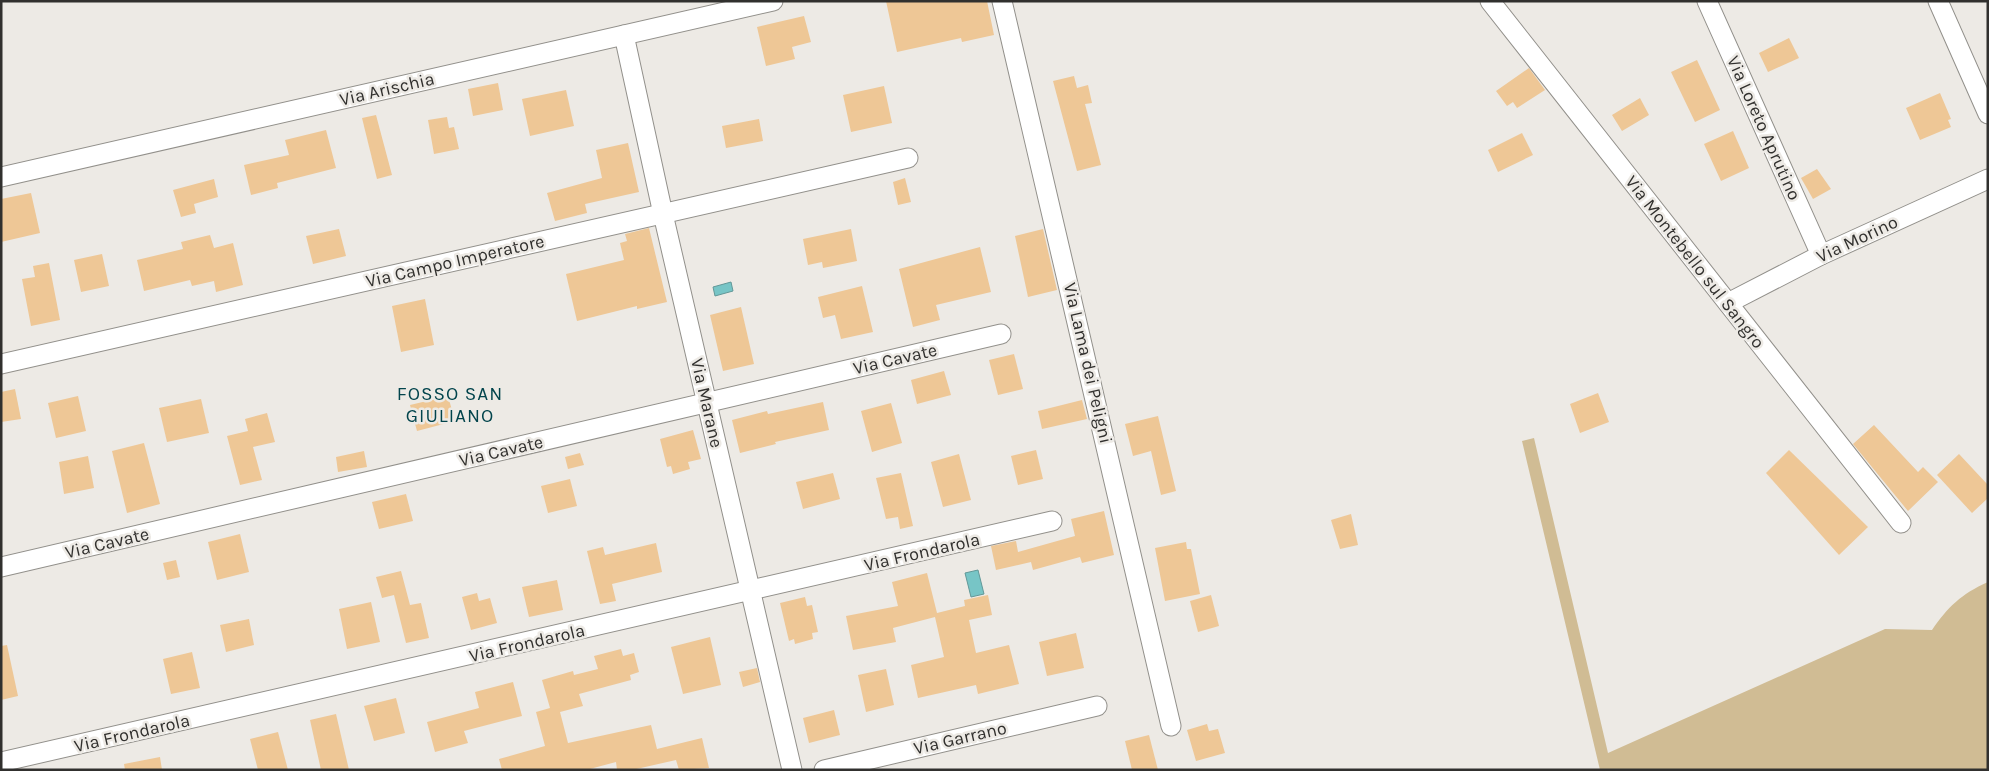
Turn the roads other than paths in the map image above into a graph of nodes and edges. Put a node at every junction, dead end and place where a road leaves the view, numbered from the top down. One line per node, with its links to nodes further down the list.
1 (773, 1): 6 (street, Via Arischia)
2 (1002, 1): 22 (street, Via Lama dei Peligni)
3 (1490, 1): 13 (street, Via Montebello sul Sangro)
4 (1707, 1): 12 (street, Via Loreto Aprutino)
5 (1938, 1): 7 (street)
6 (624, 35): 9 (street, Via Arischia); 11 (street, Via Marane)
7 (1988, 114)
8 (908, 158): 11 (street, Via Campo Imperatore)
9 (1, 178)
10 (1988, 179): 12 (street, Via Morino)
11 (663, 214): 15 (street, Via Campo Imperatore); 16 (street, Via Marane)
12 (1822, 256): 13 (street, Via Morino)
13 (1728, 304): 18 (street, Via Montebello sul Sangro)
14 (1001, 334): 16 (street, Via Cavate)
15 (1, 364)
16 (708, 403): 19 (street, Via Cavate); 20 (street, Via Marane)
17 (1052, 521): 20 (street, Via Frondarola)
18 (1902, 523)
19 (1, 567)
20 (750, 592): 23 (street, Via Frondarola); 24 (street, Via Marane)
21 (1097, 706): 25 (street, Via Garrano)
22 (1171, 726)
23 (1, 762)
24 (792, 770)
25 (824, 770)

